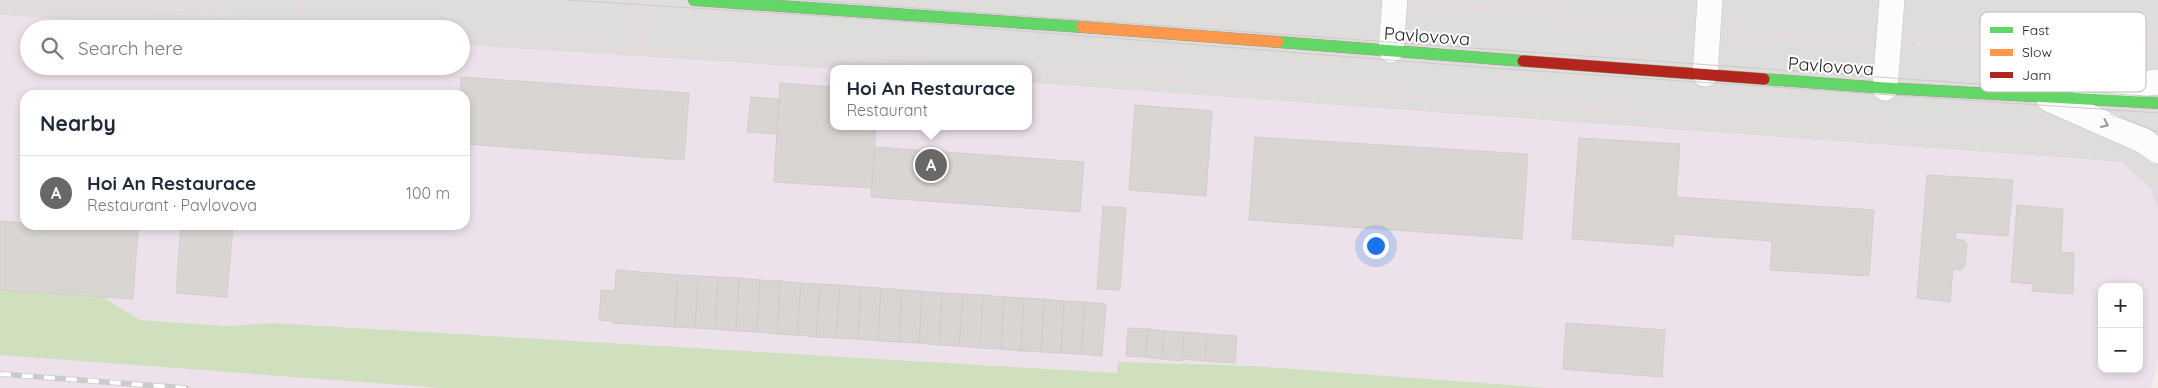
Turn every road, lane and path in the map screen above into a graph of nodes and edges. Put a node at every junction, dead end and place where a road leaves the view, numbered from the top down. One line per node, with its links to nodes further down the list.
1 (11, 0): 9 (path)
2 (303, 0): 10 (path)
3 (644, 0): 13 (path)
4 (694, 0): 8 (street, Pavlovova)
5 (1394, 0): 12 (street)
6 (1710, 0): 16 (street)
7 (1892, 0): 17 (street)
8 (842, 4): 12 (street, Pavlovova)
9 (250, 20)
10 (302, 20)
11 (470, 38): 13 (path)
12 (1391, 50): 16 (street, Pavlovova)
13 (640, 51): 14 (path)
14 (930, 65)
15 (1032, 71): 21 (path)
16 (1705, 74): 17 (street, Pavlovova)
17 (1885, 88): 19 (street, Pavlovova)
18 (2083, 92): 19 (street)
19 (2045, 97): 20 (street, Pavlovova); 22 (street, one-way to 22)
20 (2158, 103)
21 (2041, 138)
22 (2158, 151)

